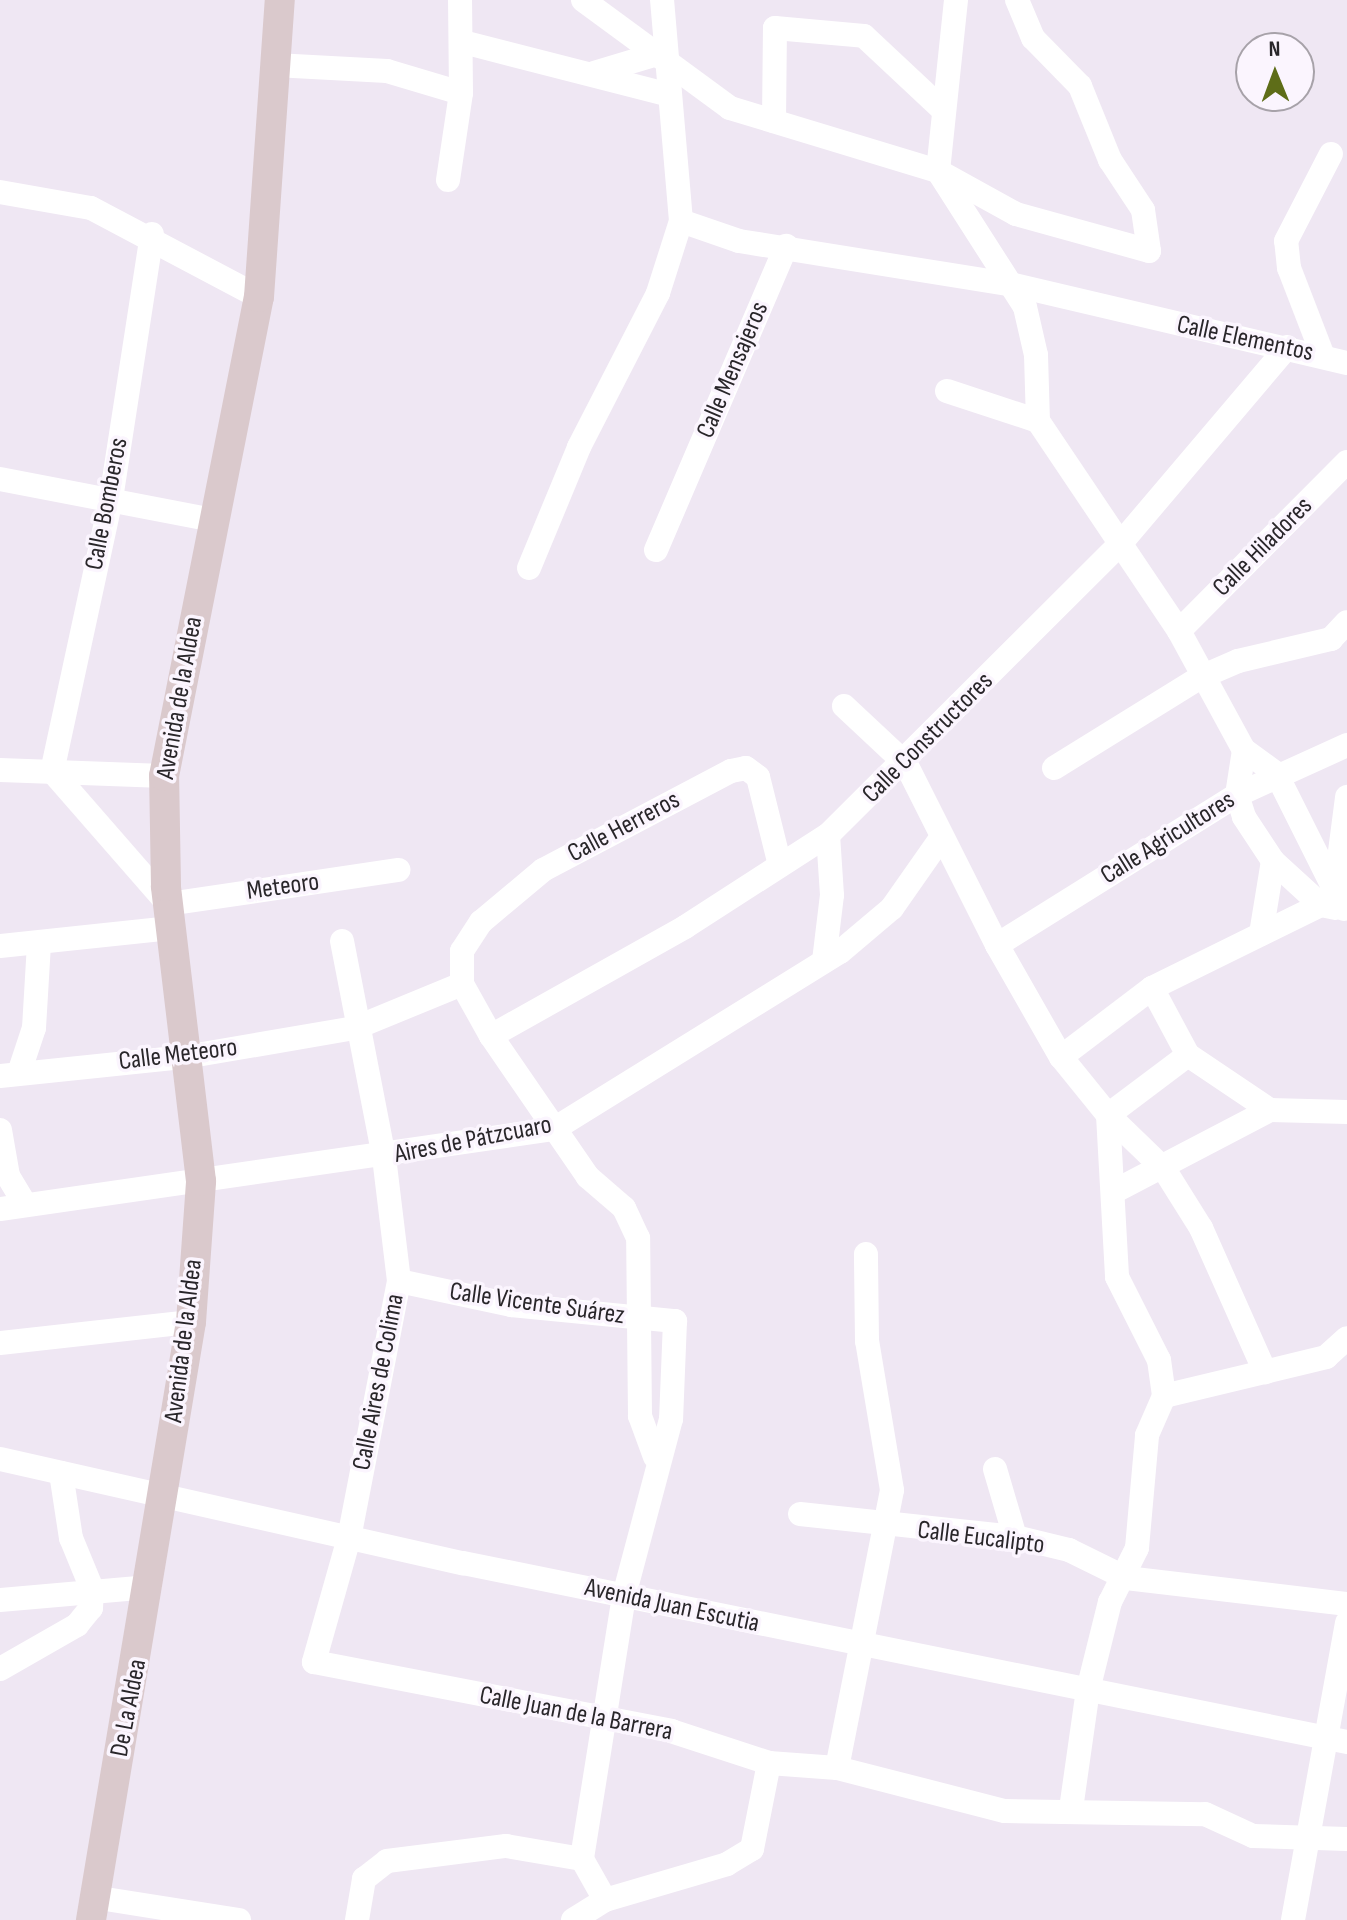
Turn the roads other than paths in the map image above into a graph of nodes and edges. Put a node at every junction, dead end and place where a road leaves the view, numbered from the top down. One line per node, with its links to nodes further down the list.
1 (280, 0): 9 (main road, Avenida de la Aldea)
2 (460, 0): 7 (street)
3 (583, 0): 8 (street)
4 (662, 0): 8 (street)
5 (956, 0): 13 (street)
6 (1017, 0): 16 (street)
7 (463, 42): 10 (street); 11 (street)
8 (660, 56): 10 (street); 12 (street); 14 (street)
9 (275, 65): 11 (street); 23 (main road, Avenida de la Aldea)
10 (592, 73): 12 (street)
11 (461, 93): 17 (street)
12 (666, 94): 19 (street)
13 (941, 108): 14 (street); 16 (street)
14 (774, 121): 16 (street)
15 (1331, 154): 25 (street)
16 (938, 171): 22 (street)
17 (448, 180)
18 (0, 192): 20 (street)
19 (681, 221): 21 (street, Calle Elementos); 35 (street)
20 (152, 234): 23 (street); 31 (street, Calle Bomberos)
21 (786, 246): 22 (street, Calle Elementos); 34 (street, Calle Mensajeros)
22 (1014, 285): 24 (street, Calle Elementos); 28 (street)
23 (259, 297): 32 (main road, Avenida de la Aldea)
24 (1287, 347): 25 (street, Calle Elementos); 33 (street, Calle Constructores)
25 (1323, 356): 26 (street, Calle Elementos)
26 (1347, 363)
27 (947, 391): 28 (street)
28 (1038, 421): 33 (street)
29 (1342, 478): 37 (street, Calle Hiladores)
30 (0, 479): 31 (street)
31 (111, 499): 32 (street); 45 (street, Calle Bomberos)
32 (213, 520): 47 (main road, Avenida de la Aldea)
33 (1121, 543): 37 (street); 42 (street, Calle Constructores)
34 (656, 550)
35 (529, 568)
36 (1347, 622): 38 (street)
37 (1179, 631): 38 (street)
38 (1201, 677): 41 (street); 43 (street)
39 (844, 706): 42 (street)
40 (1347, 745): 46 (street, Calle Agricultores)
41 (1244, 750): 46 (street); 48 (street)
42 (906, 764): 50 (street, Calle Constructores); 51 (street)
43 (1054, 768)
44 (0, 770): 45 (street)
45 (52, 771): 47 (street); 56 (street)
46 (1276, 773): 48 (street, Calle Agricultores); 55 (street)
47 (164, 776): 56 (main road, Avenida de la Aldea)
48 (1237, 795): 52 (street); 60 (street, Calle Agricultores)
49 (1347, 797): 55 (street)
50 (828, 835): 53 (street, Calle Constructores); 62 (street)
51 (941, 838): 60 (street); 62 (street, Aires de Pátzcuaro)
52 (1273, 861): 55 (street); 57 (street)
53 (780, 865): 63 (street, Calle Herreros); 66 (street, Calle Constructores)
54 (399, 870): 56 (street, Meteoro)
55 (1337, 904): 57 (street)
56 (169, 916): 59 (street, Meteoro); 68 (main road, Avenida de la Aldea)
57 (1261, 934): 64 (street)
58 (342, 941): 65 (street, Calle Aires de Colima)
59 (39, 944): 61 (street, Meteoro); 70 (street)
60 (997, 945): 69 (street)
61 (0, 946)
62 (824, 961): 74 (street, Aires de Pátzcuaro)
63 (462, 984): 65 (street, Calle Meteoro); 66 (street)
64 (1152, 988): 67 (street); 69 (street)
65 (355, 1028): 68 (street, Calle Meteoro); 76 (street, Calle Aires de Colima)
66 (491, 1036): 74 (street)
67 (1188, 1055): 71 (street); 73 (street)
68 (185, 1057): 70 (street, Calle Meteoro); 78 (main road, Avenida de la Aldea)
69 (1061, 1057): 73 (street)
70 (9, 1074)
71 (1270, 1110): 72 (street); 77 (street)
72 (1347, 1112)
73 (1108, 1115): 77 (street); 79 (street)
74 (554, 1129): 76 (street, Aires de Pátzcuaro); 84 (street)
75 (0, 1130): 80 (street)
76 (384, 1157): 78 (street, Aires de Pátzcuaro); 83 (street, Calle Aires de Colima)
77 (1164, 1169): 79 (street); 88 (street)
78 (201, 1181): 80 (street, Aires de Pátzcuaro); 85 (main road, Avenida de la Aldea)
79 (1115, 1191): 89 (street)
80 (25, 1204): 81 (street, Aires de Pátzcuaro)
81 (0, 1209)
82 (866, 1254): 96 (street)
83 (399, 1281): 84 (street, Calle Vicente Suárez); 98 (street, Calle Aires de Colima)
84 (635, 1318): 90 (street); 90 (street, Calle Vicente Suárez)
85 (191, 1322): 87 (street); 94 (main road, Avenida de la Aldea)
86 (1347, 1338): 88 (street)
87 (0, 1343)
88 (1265, 1372): 89 (street)
89 (1164, 1396): 99 (street)
90 (655, 1457): 102 (street)
91 (0, 1459): 93 (street, Avenida Juan Escutia)
92 (995, 1469): 97 (street)
93 (61, 1473): 94 (street, Avenida Juan Escutia); 101 (street)
94 (162, 1495): 98 (street, Avenida Juan Escutia); 100 (main road, De La Aldea)
95 (800, 1514): 96 (street, Calle Eucalipto)
96 (889, 1528): 97 (street, Calle Eucalipto); 106 (street)
97 (1015, 1537): 99 (street, Calle Eucalipto)
98 (349, 1538): 102 (street, Avenida Juan Escutia); 107 (street, Calle Aires de Colima)
99 (1126, 1578): 104 (street, Calle Eucalipto); 109 (street)
100 (149, 1587): 101 (street); 119 (main road, De La Aldea)
101 (92, 1589): 103 (street); 108 (street)
102 (624, 1596): 106 (street, Avenida Juan Escutia); 110 (street)
103 (0, 1600)
104 (1347, 1604)
105 (1347, 1623): 111 (street)
106 (862, 1646): 109 (street, Avenida Juan Escutia); 113 (street)
107 (314, 1662): 110 (street, Calle Juan de la Barrera)
108 (0, 1669)
109 (1088, 1690): 111 (street, Avenida Juan Escutia); 114 (street)
110 (603, 1721): 112 (street, Calle Juan de la Barrera); 117 (street)
111 (1339, 1741): 116 (street)
112 (769, 1763): 113 (street, Calle Juan de la Barrera); 118 (street)
113 (837, 1768): 114 (street, Calle Juan de la Barrera)
114 (1071, 1809): 116 (street, Calle Juan de la Barrera)
115 (1347, 1839): 116 (street, Calle Juan de la Barrera)
116 (1304, 1843): 123 (street)
117 (582, 1859): 118 (street); 121 (street)
118 (605, 1900): 122 (street)
119 (92, 1908): 120 (street)
120 (239, 1920)
121 (357, 1920)
122 (573, 1920)
123 (1293, 1920)

